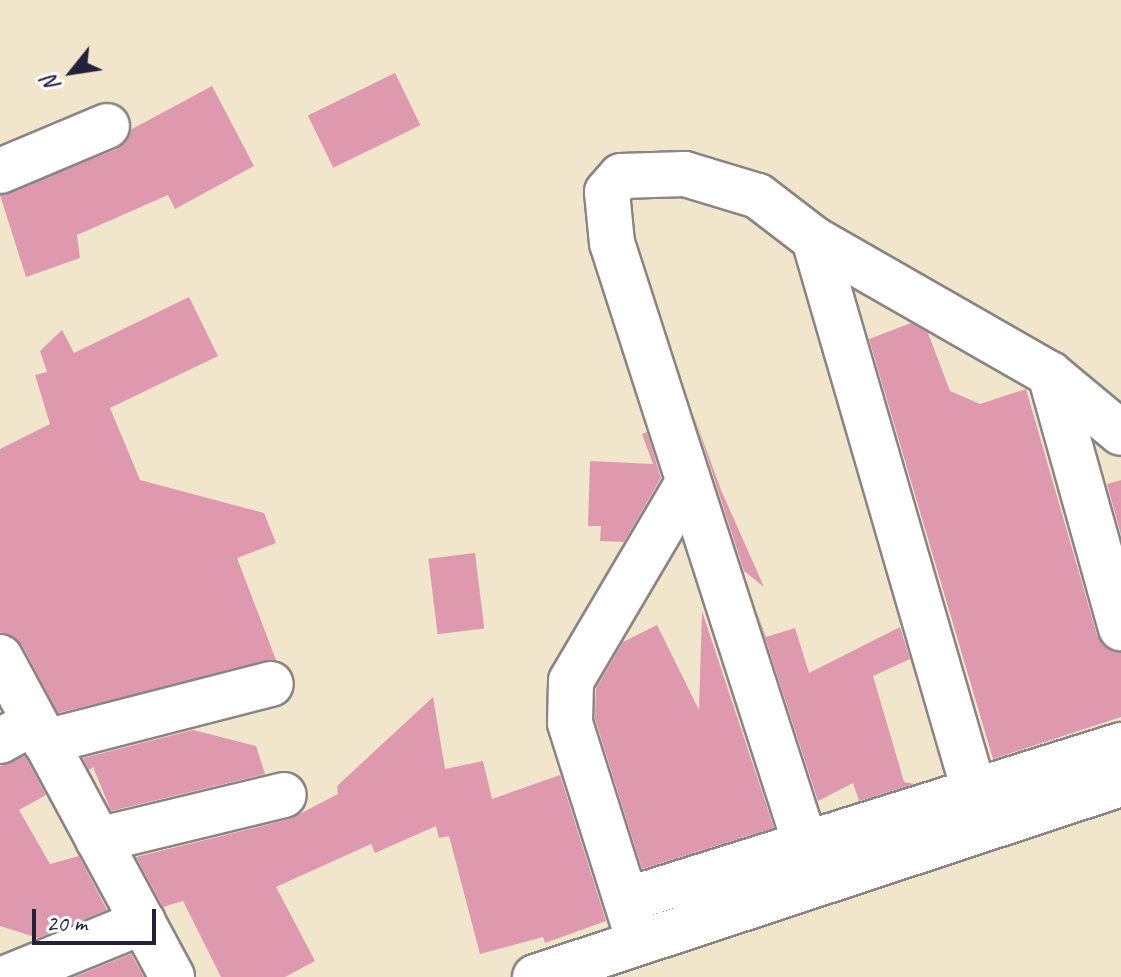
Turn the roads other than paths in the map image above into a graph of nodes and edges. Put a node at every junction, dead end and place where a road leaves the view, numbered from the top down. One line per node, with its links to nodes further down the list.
1 (107, 126): 2 (street)
2 (0, 171)
3 (814, 239): 4 (street); 6 (street); 13 (street)
4 (1050, 374): 5 (street); 7 (street)
5 (1121, 433)
6 (688, 482): 16 (street); 17 (street)
7 (1121, 628)
8 (0, 657): 10 (street)
9 (271, 684): 10 (street)
10 (26, 735): 15 (street)
11 (1121, 745): 13 (street)
12 (1121, 784): 17 (street)
13 (975, 794): 16 (street)
14 (284, 795): 15 (street)
15 (98, 840): 18 (street)
16 (805, 843): 17 (street)
17 (632, 920): 21 (street)
18 (143, 922): 19 (street); 20 (street)
19 (8, 977)
20 (172, 977)
21 (535, 977)

